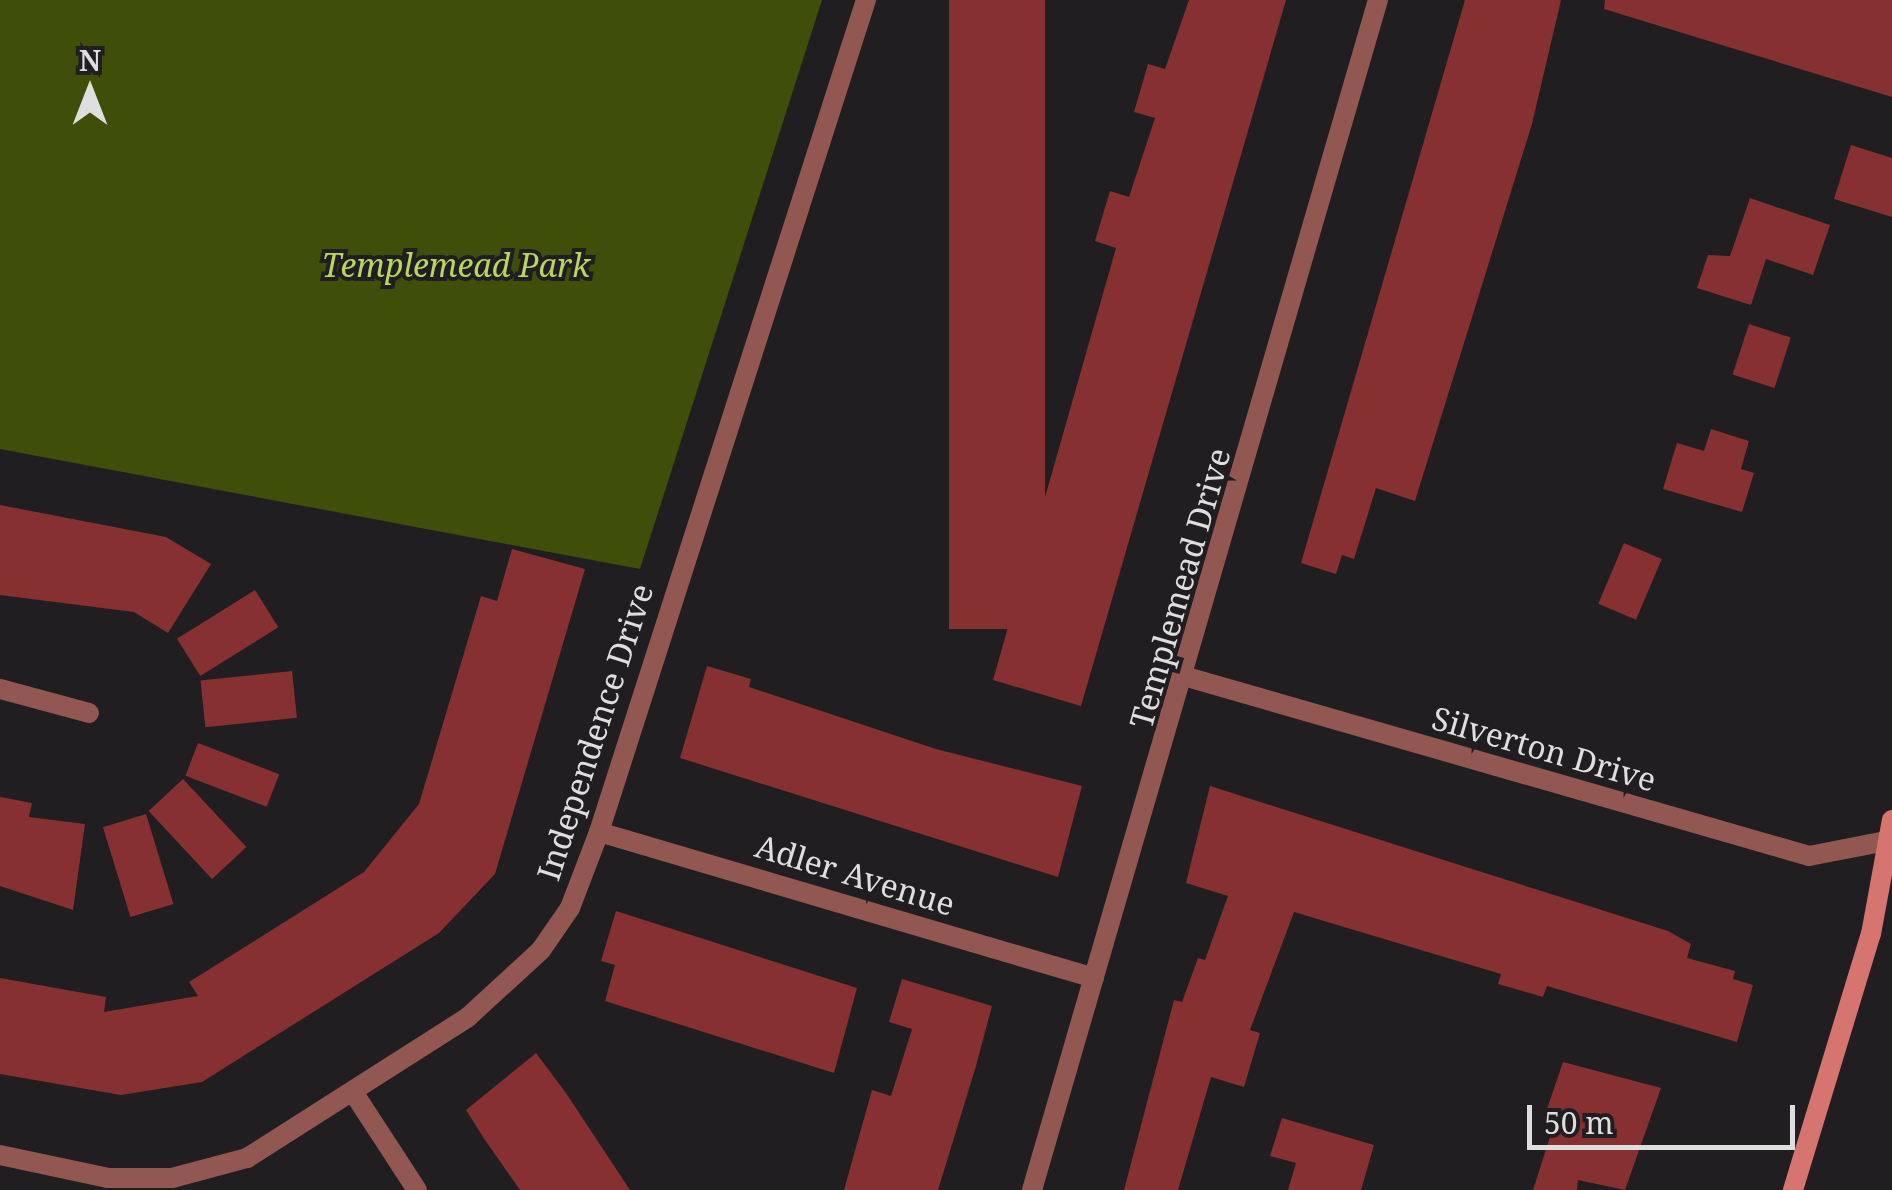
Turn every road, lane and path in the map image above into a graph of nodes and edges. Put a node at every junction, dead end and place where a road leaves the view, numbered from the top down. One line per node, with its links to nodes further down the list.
1 (866, 0): 6 (street, Independence Drive)
2 (1378, 0): 3 (street, Templemead Drive)
3 (1187, 678): 7 (street, Silverton Drive); 8 (street, Templemead Drive)
4 (0, 689): 5 (street)
5 (90, 713)
6 (599, 832): 8 (street, Adler Avenue); 9 (street, Independence Drive)
7 (1890, 836): 13 (main road)
8 (1094, 978): 12 (street, Templemead Drive)
9 (355, 1095): 10 (street, Independence Drive); 11 (street)
10 (0, 1155)
11 (417, 1190)
12 (1032, 1190)
13 (1794, 1190)

